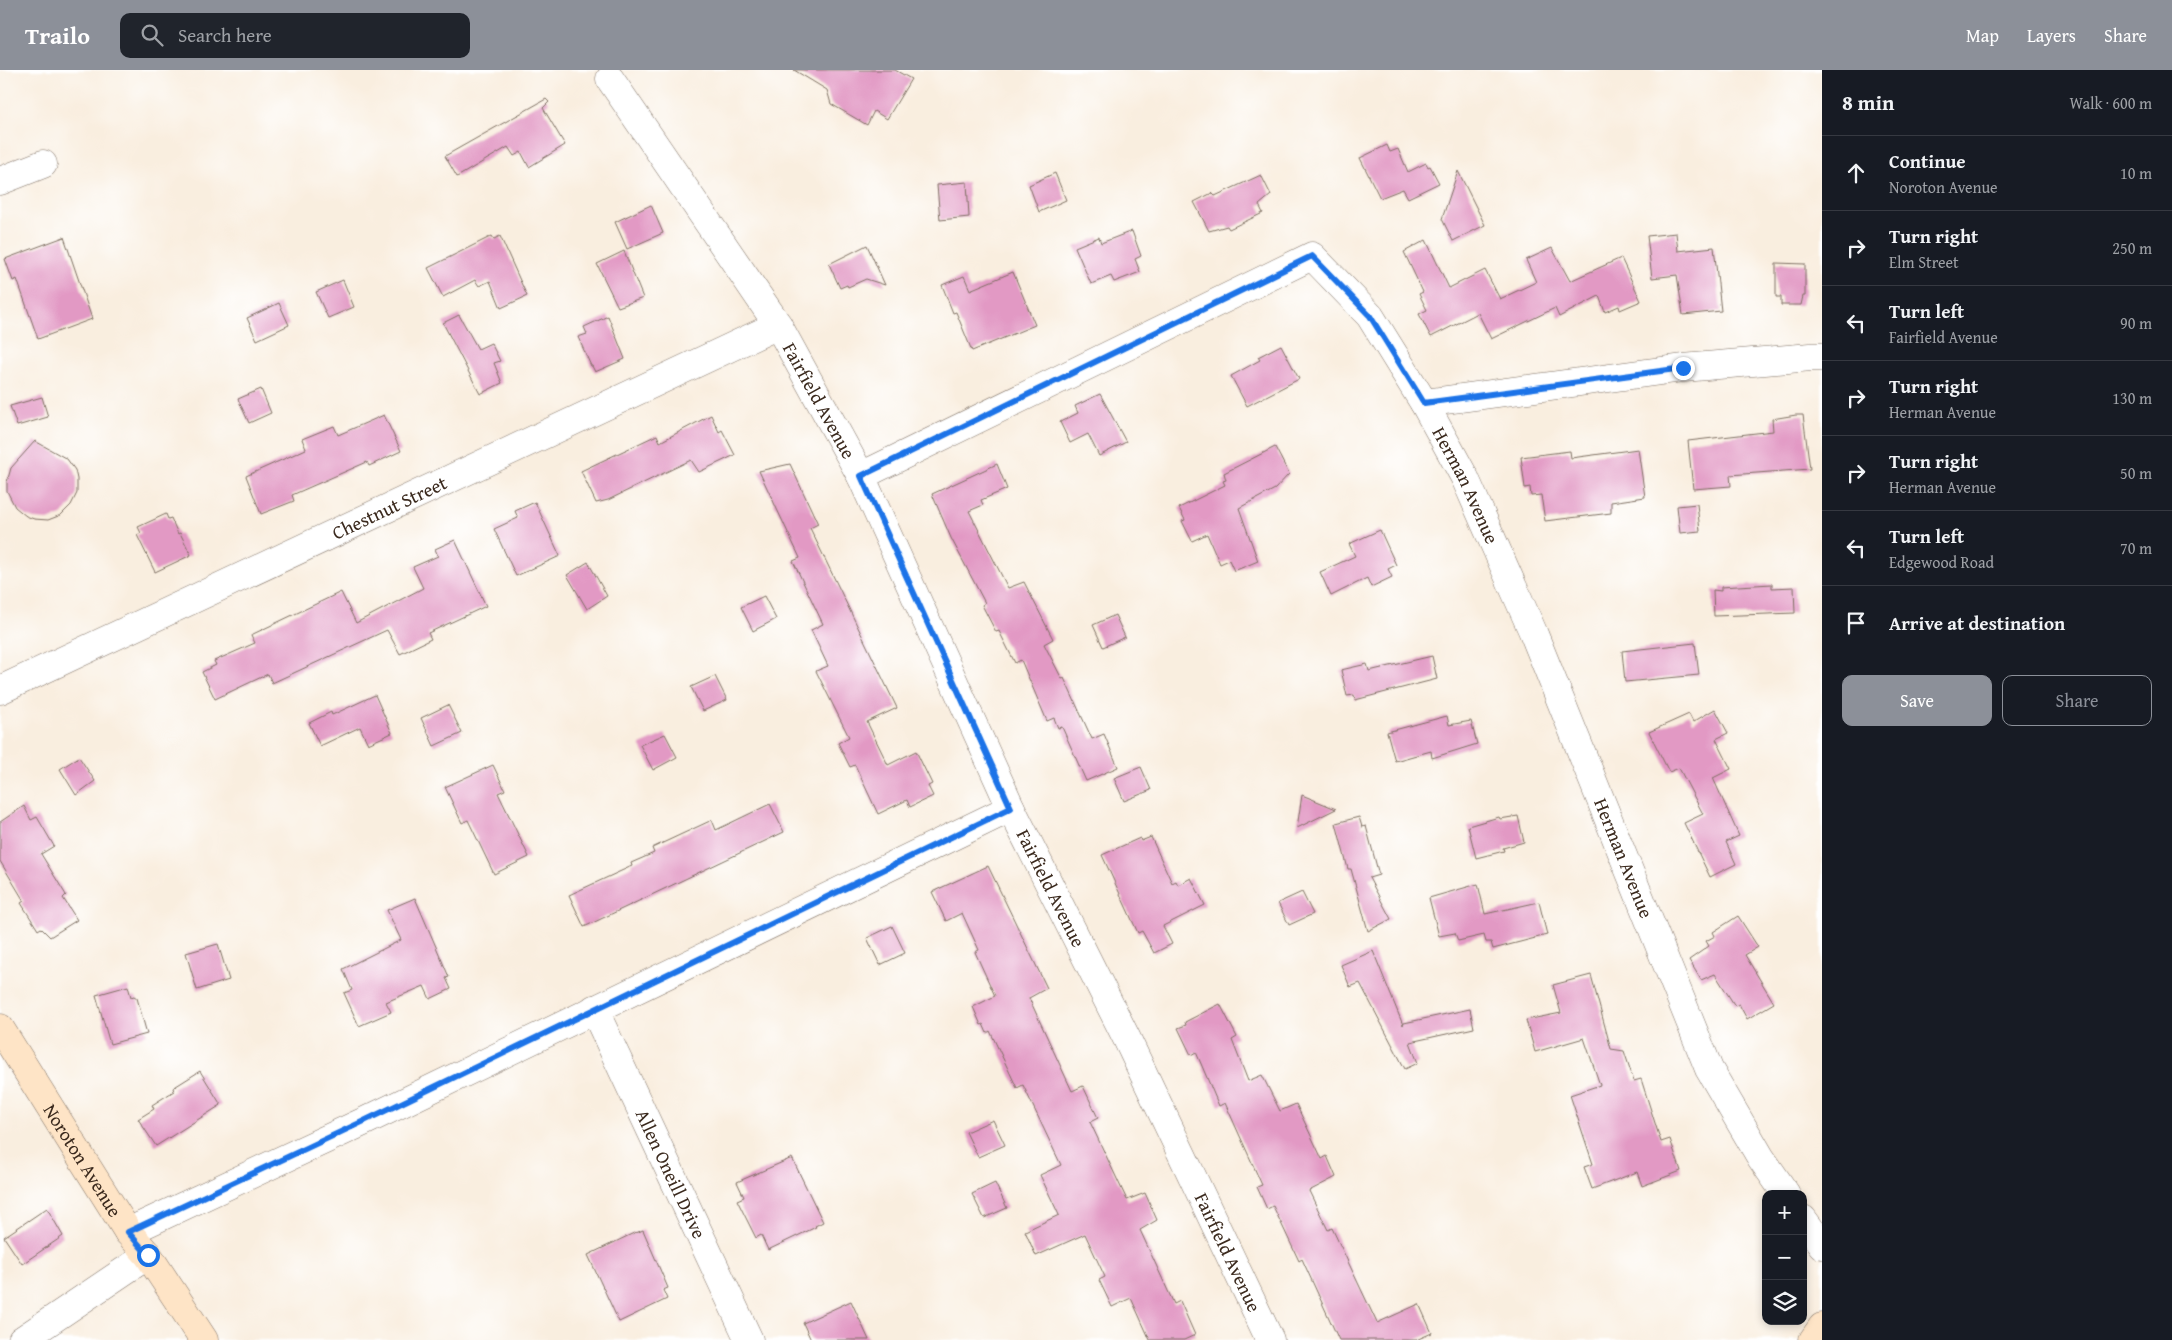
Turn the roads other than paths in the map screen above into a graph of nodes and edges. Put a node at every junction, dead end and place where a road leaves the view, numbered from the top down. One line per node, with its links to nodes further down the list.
1 (610, 79): 4 (street, Fairfield Avenue)
2 (43, 164): 3 (street)
3 (0, 181)
4 (778, 325): 7 (street, Fairfield Avenue); 8 (street, Chestnut Street)
5 (1822, 357): 6 (street)
6 (1424, 403): 7 (street, Herman Avenue); 12 (street, Herman Avenue)
7 (861, 476): 9 (street, Fairfield Avenue)
8 (0, 690)
9 (1011, 808): 10 (street); 21 (street, Fairfield Avenue)
10 (594, 1009): 14 (street); 20 (street, Allen Oneill Drive)
11 (0, 1028): 14 (main road, Noroton Avenue)
12 (1783, 1190)
13 (1807, 1224): 15 (street)
14 (128, 1232): 16 (main road, Noroton Avenue)
15 (1822, 1245)
16 (148, 1255): 18 (street); 19 (main road, Noroton Avenue)
17 (1822, 1327): 22 (main road)
18 (22, 1340)
19 (204, 1340)
20 (749, 1340)
21 (1270, 1340)
22 (1813, 1340)

